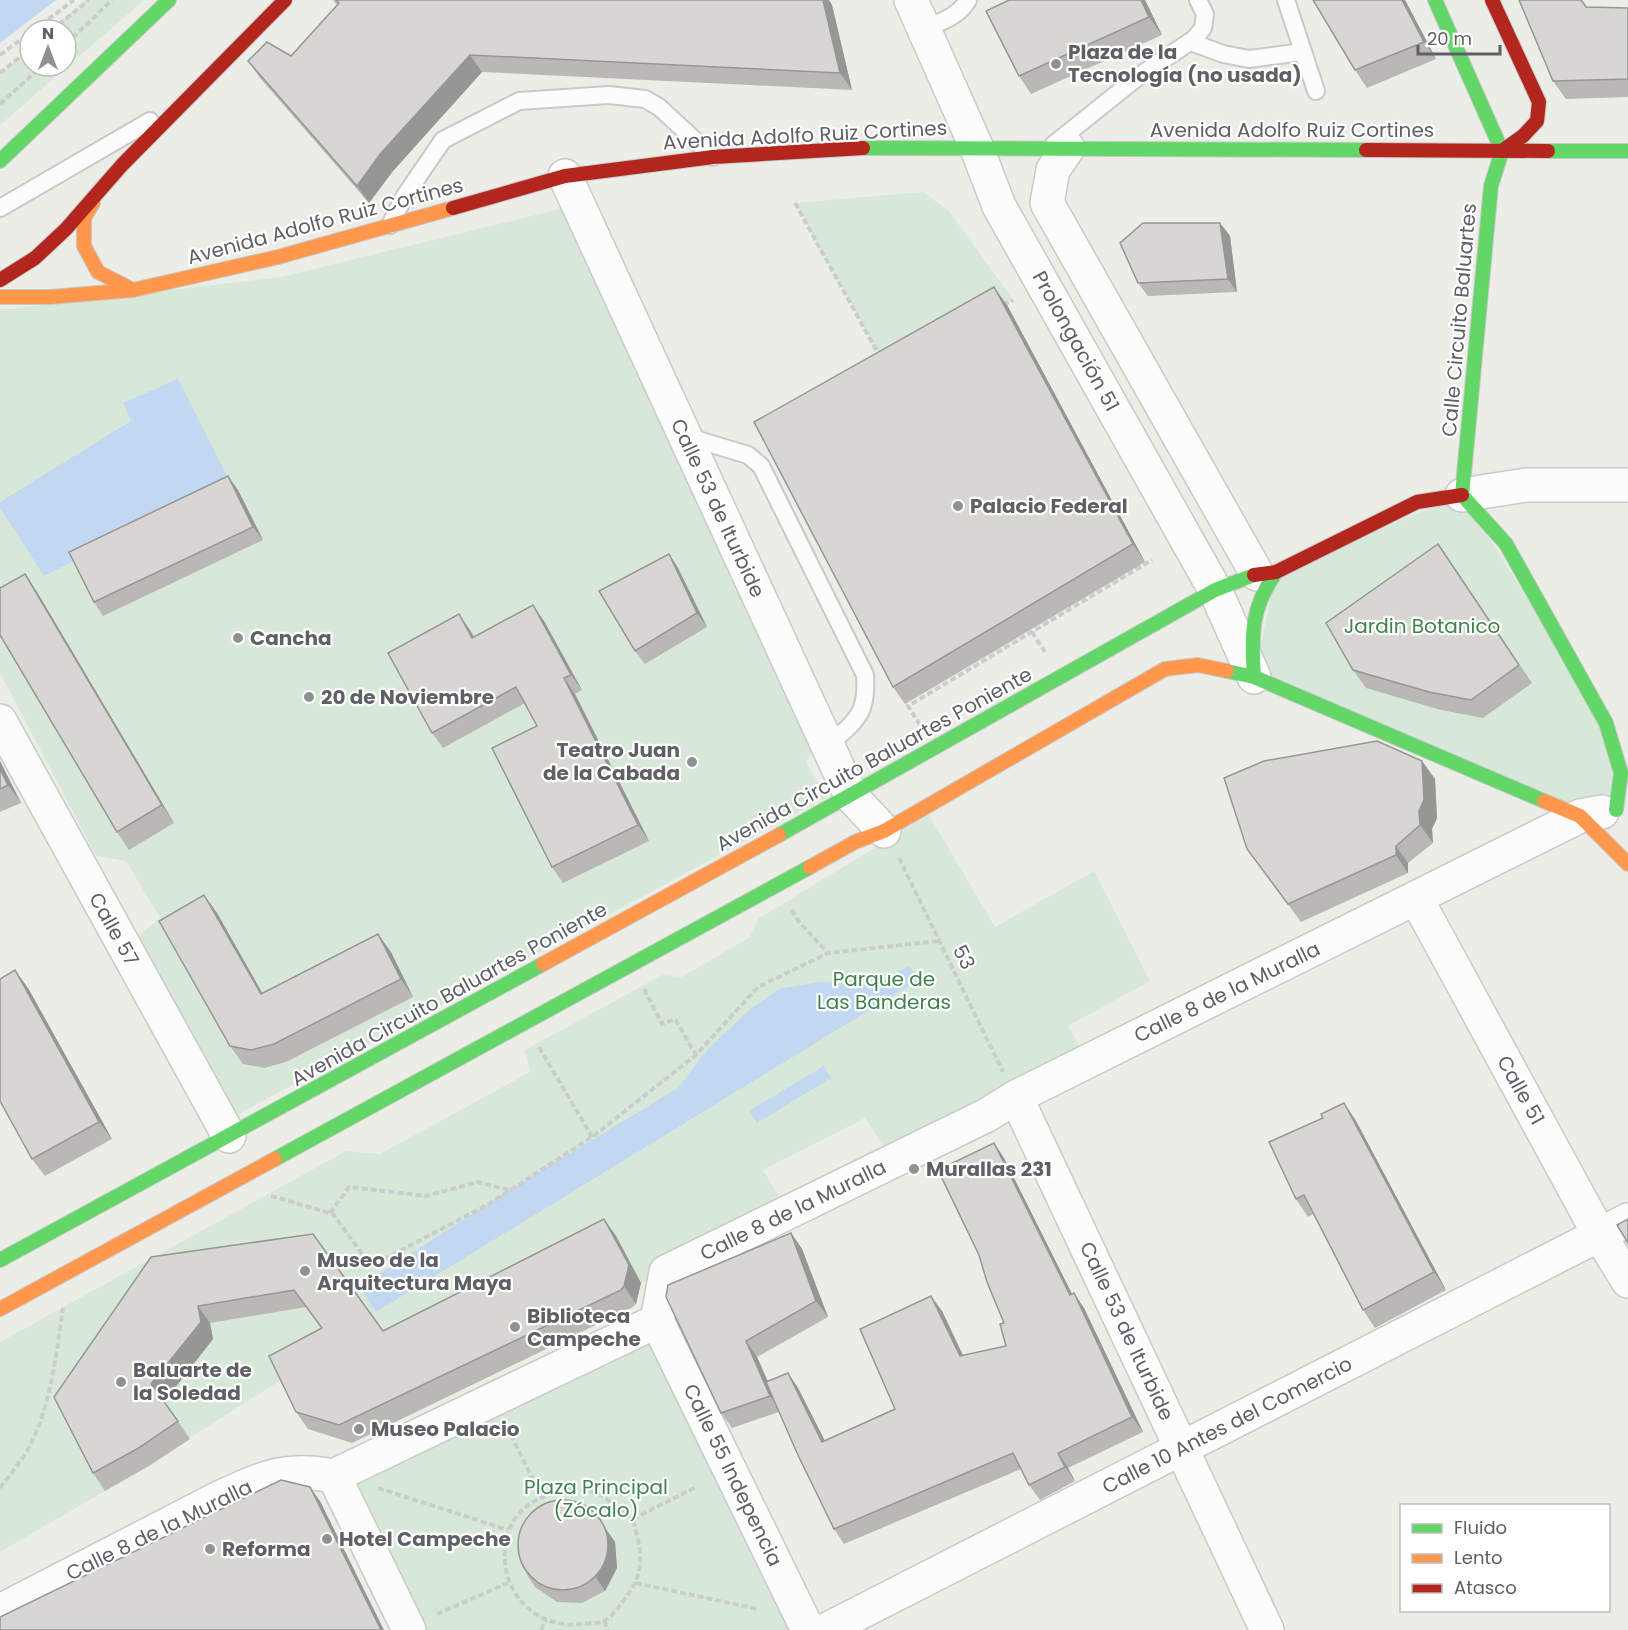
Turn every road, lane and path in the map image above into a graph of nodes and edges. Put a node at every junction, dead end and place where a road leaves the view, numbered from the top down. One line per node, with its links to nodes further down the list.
1 (74, 0): 12 (path)
2 (89, 0): 13 (path)
3 (112, 0): 14 (path)
4 (169, 0): 30 (main road)
5 (285, 0): 23 (main road)
6 (968, 0): 11 (lane)
7 (1198, 0): 16 (lane)
8 (1286, 0): 17 (lane)
9 (1435, 0): 27 (main road)
10 (1492, 0): 27 (main road)
11 (918, 14): 25 (street, Prolongación 51)
12 (50, 18)
13 (67, 18)
14 (78, 33)
15 (18, 42): 18 (path)
16 (1191, 42): 17 (lane); 26 (lane)
17 (1303, 52): 22 (lane)
18 (0, 55)
19 (18, 59): 20 (path)
20 (0, 74)
21 (29, 78): 24 (path)
22 (1316, 91)
23 (187, 100): 32 (main road); 34 (lane)
24 (0, 104)
25 (976, 146): 26 (main road, Avenida Adolfo Ruiz Cortines); 29 (main road, Avenida Adolfo Ruiz Cortines); 47 (street, Prolongación 51)
26 (1059, 147): 27 (main road, Avenida Adolfo Ruiz Cortines); 46 (street)
27 (1502, 151): 28 (main road, Avenida Adolfo Ruiz Cortines); 44 (main road, Calle Circuito Baluartes)
28 (1628, 151)
29 (713, 157): 31 (main road, Avenida Adolfo Ruiz Cortines); 35 (lane)
30 (0, 161)
31 (565, 176): 35 (main road, Avenida Adolfo Ruiz Cortines); 42 (street, Calle 53 de Iturbide)
32 (100, 192): 36 (main road); 37 (main road)
33 (795, 203): 41 (path)
34 (0, 208)
35 (389, 226): 37 (main road, Avenida Adolfo Ruiz Cortines)
36 (0, 280)
37 (133, 290): 38 (main road, Avenida Adolfo Ruiz Cortines)
38 (0, 297)
39 (1013, 300): 40 (path)
40 (1003, 306)
41 (881, 357)
42 (684, 435): 53 (street, Calle 53 de Iturbide); 53 (lane)
43 (1628, 485): 44 (street)
44 (1462, 495): 46 (main road, Avenida Circuito Baluartes Poniente); 55 (main road)
45 (1152, 560): 48 (path)
46 (1266, 573): 47 (main road, Avenida Circuito Baluartes Poniente); 50 (main road)
47 (1215, 590): 50 (street, Prolongación 51); 54 (main road, Avenida Circuito Baluartes Poniente)
48 (1032, 632): 49 (path); 51 (path)
49 (1049, 658)
50 (1254, 676): 56 (main road); 57 (main road)
51 (908, 706)
52 (0, 721): 67 (street, Calle 57)
53 (828, 745): 54 (street, Calle 53 de Iturbide)
54 (851, 796): 57 (street, Calle 53 de Iturbide); 67 (main road, Avenida Circuito Baluartes Poniente)
55 (1625, 811): 56 (street, Calle 8 de la Muralla)
56 (1581, 816): 58 (main road); 60 (street, Calle 8 de la Muralla)
57 (884, 831): 59 (main road); 61 (path, 53)
58 (1628, 864)
59 (777, 885): 62 (path); 64 (main road)
60 (1416, 898): 66 (street, Calle 8 de la Muralla); 73 (street, Calle 51)
61 (939, 941): 62 (path); 66 (path, 53)
62 (828, 953): 65 (path)
63 (643, 986): 65 (path)
64 (524, 1022): 68 (path); 75 (main road)
65 (696, 1055): 68 (path)
66 (1016, 1097): 78 (street, Calle 8 de la Muralla); 80 (street, Calle 53 de Iturbide)
67 (229, 1136): 74 (main road, Avenida Circuito Baluartes Poniente)
68 (592, 1137): 69 (path)
69 (510, 1190): 71 (path); 71 (path)
70 (267, 1195): 71 (path)
71 (330, 1213)
72 (1628, 1220): 73 (street, Calle 10 Antes del Comercio)
73 (1599, 1234): 76 (street, Calle 51); 80 (street, Calle 10 Antes del Comercio)
74 (0, 1260)
75 (57, 1277): 77 (main road); 84 (path)
76 (1628, 1281)
77 (0, 1309)
78 (657, 1321): 81 (street); 98 (street, Calle 55 Indepencia)
79 (507, 1426): 85 (path)
80 (1182, 1448): 99 (street, Calle 10 Antes del Comercio); 100 (street, Calle 53 de Iturbide)
81 (334, 1476): 91 (street, Calle 8 de la Muralla); 95 (street)
82 (377, 1487): 87 (path)
83 (696, 1487): 86 (path)
84 (0, 1488)
85 (541, 1496): 86 (path); 87 (path)
86 (633, 1519): 89 (path)
87 (508, 1530): 88 (path)
88 (508, 1583): 92 (path); 93 (path)
89 (636, 1583): 90 (path); 94 (path)
90 (758, 1609)
91 (0, 1611)
92 (437, 1614)
93 (546, 1620): 94 (path); 96 (path)
94 (604, 1621): 97 (path)
95 (409, 1630)
96 (542, 1630)
97 (608, 1630)
98 (808, 1630)
99 (826, 1630)
100 (1267, 1630)

